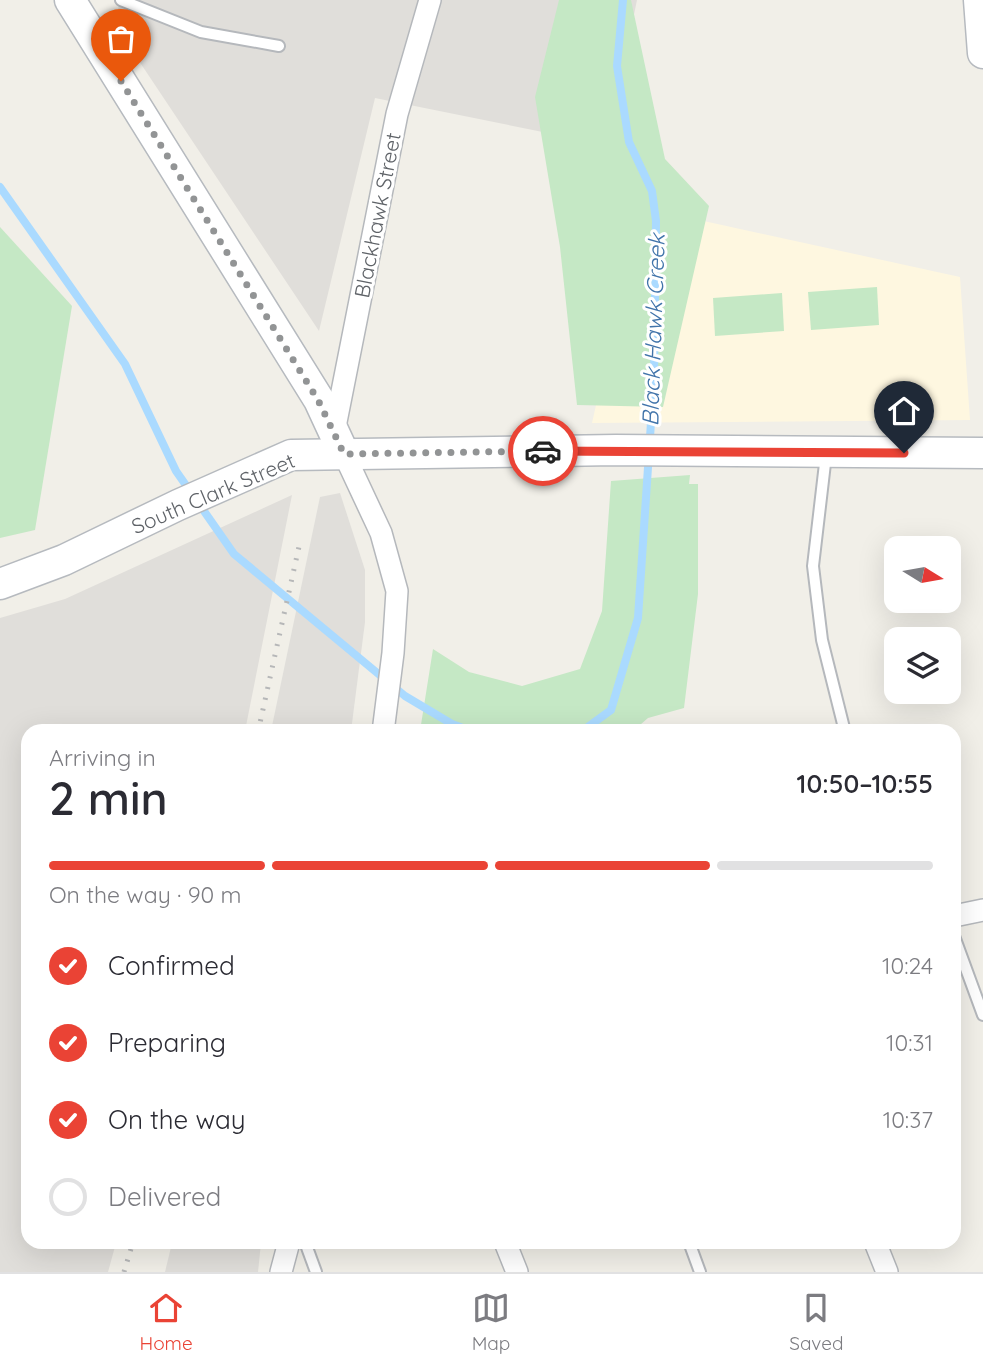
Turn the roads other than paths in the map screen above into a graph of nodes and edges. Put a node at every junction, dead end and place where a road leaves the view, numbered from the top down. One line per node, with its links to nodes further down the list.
1 (121, 0): 5 (lane)
2 (430, 0): 7 (street, Blackhawk Street)
3 (81, 4): 7 (street)
4 (980, 13): 6 (street)
5 (279, 46)
6 (983, 53)
7 (339, 443): 8 (street, South Clark Street); 10 (street, South Clark Street); 11 (street)
8 (826, 453): 9 (street, South Clark Street); 12 (lane)
9 (983, 453)
10 (0, 584)
11 (384, 724)
12 (843, 724)
13 (983, 910): 14 (street)
14 (961, 915)
15 (961, 955): 16 (lane)
16 (983, 1015)
17 (287, 1249): 22 (street)
18 (308, 1249): 23 (lane)
19 (508, 1249): 24 (street)
20 (692, 1249): 25 (lane)
21 (878, 1249): 26 (street)
22 (281, 1272)
23 (316, 1272)
24 (517, 1272)
25 (700, 1272)
26 (887, 1272)

